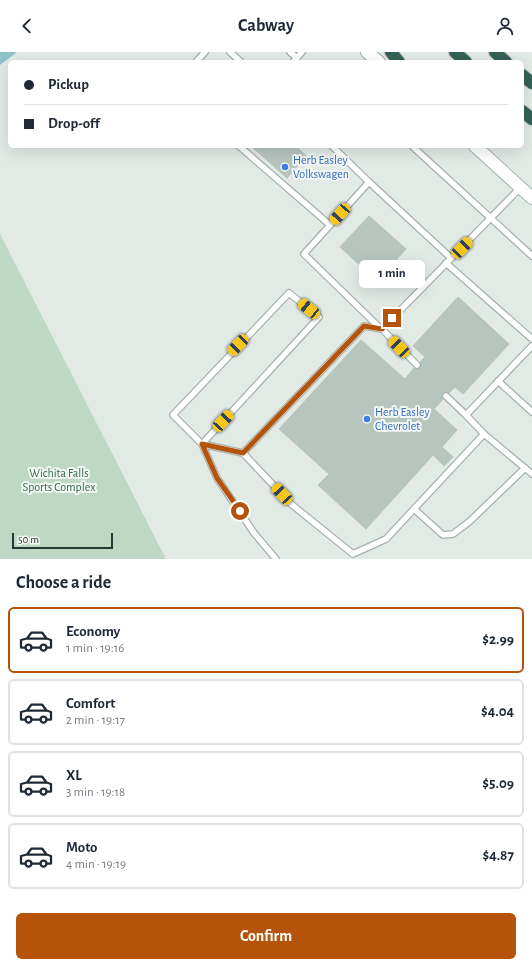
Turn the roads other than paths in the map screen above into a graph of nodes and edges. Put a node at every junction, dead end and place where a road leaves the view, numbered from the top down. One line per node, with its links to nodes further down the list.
1 (205, 52): 9 (lane)
2 (230, 52): 10 (lane)
3 (290, 52): 11 (lane)
4 (302, 52): 11 (lane)
5 (367, 52): 12 (main road)
6 (391, 52): 13 (highway)
7 (455, 52): 14 (highway)
8 (494, 52): 15 (highway)
9 (198, 60)
10 (240, 60)
11 (295, 60)
12 (377, 60)
13 (397, 60)
14 (464, 60)
15 (504, 60)
16 (524, 77): 17 (highway)
17 (532, 83)
18 (524, 113): 19 (highway)
19 (532, 120)
20 (241, 148): 28 (lane)
21 (334, 148): 24 (lane)
22 (414, 148): 27 (lane)
23 (477, 148): 25 (main road)
24 (368, 182): 28 (lane); 30 (lane)
25 (521, 187): 26 (main road); 27 (lane)
26 (532, 198)
27 (492, 218): 29 (lane); 30 (lane)
28 (330, 225): 32 (lane)
29 (532, 256)
30 (451, 258): 31 (lane)
31 (446, 263): 32 (lane); 33 (lane)
32 (382, 329): 35 (lane); 42 (lane)
33 (532, 339)
34 (532, 346): 36 (lane)
35 (417, 365)
36 (498, 381): 38 (lane); 39 (lane)
37 (446, 396): 39 (lane)
38 (532, 412)
39 (466, 415): 40 (lane)
40 (484, 434): 43 (lane); 45 (lane)
41 (202, 444): 41 (lane); 42 (lane); 47 (lane)
42 (243, 453): 46 (lane)
43 (525, 468): 44 (lane); 45 (lane)
44 (532, 474)
45 (414, 509): 46 (lane)
46 (353, 554): 48 (lane)
47 (276, 559)
48 (348, 559)

